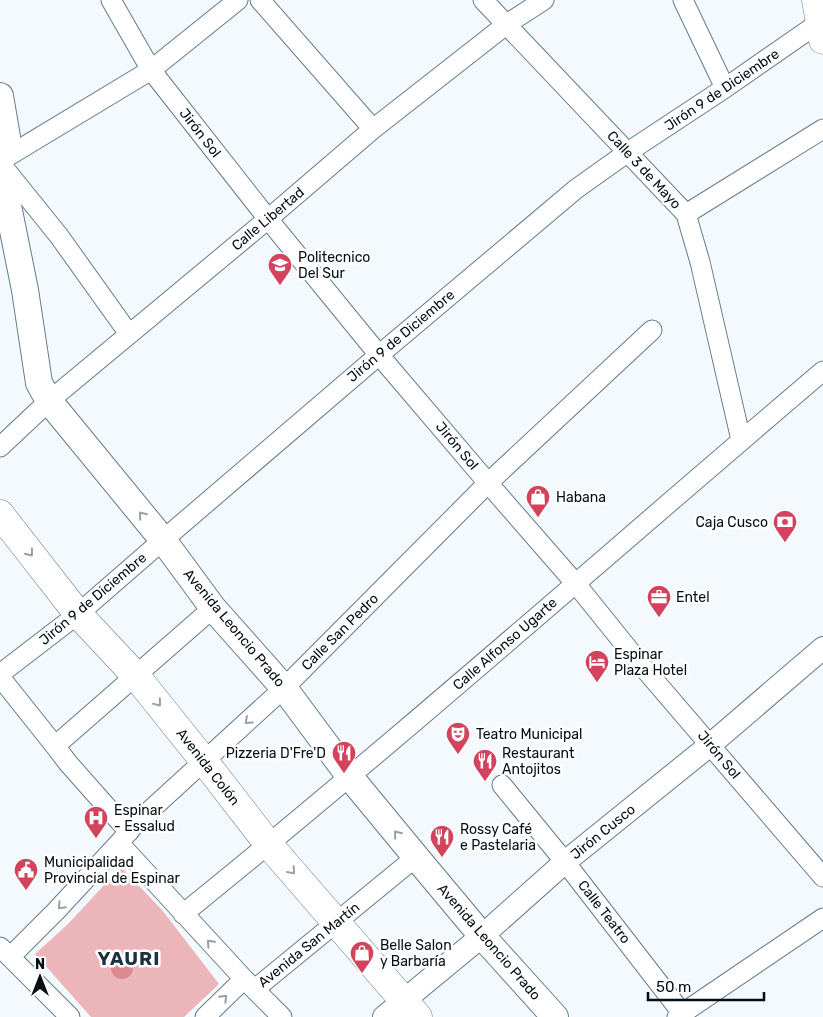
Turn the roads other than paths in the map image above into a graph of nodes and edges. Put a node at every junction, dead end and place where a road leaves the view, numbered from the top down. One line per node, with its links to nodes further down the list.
1 (111, 0): 9 (street, Jirón Sol)
2 (238, 0): 9 (street)
3 (260, 0): 12 (street)
4 (483, 0): 8 (street, Calle 3 de Mayo)
5 (544, 0): 8 (street, Calle Libertad)
6 (683, 0): 10 (street)
7 (820, 21): 10 (street, Jirón 9 de Diciembre)
8 (507, 24): 12 (street, Calle Libertad); 14 (street, Calle 3 de Mayo)
9 (151, 70): 15 (street); 17 (street, Jirón Sol)
10 (725, 88): 14 (street, Jirón 9 de Diciembre)
11 (0, 96): 15 (main road, Avenida Leoncio Prado)
12 (373, 129): 17 (street, Calle Libertad)
13 (823, 129): 16 (street)
14 (628, 152): 16 (street, Calle 3 de Mayo); 20 (street, Jirón 9 de Diciembre)
15 (0, 162): 19 (street); 22 (main road, Avenida Leoncio Prado)
16 (686, 214): 23 (street, Calle 3 de Mayo)
17 (268, 220): 19 (street, Calle Libertad); 20 (street, Jirón Sol)
18 (652, 330): 25 (street, Calle San Pedro)
19 (129, 334): 22 (street, Calle Libertad)
20 (378, 354): 25 (street, Jirón Sol); 27 (street, Jirón 9 de Diciembre)
21 (823, 370): 23 (street, Calle Alfonso Ugarte)
22 (50, 401): 24 (street, Calle Libertad); 27 (main road, Avenida Leoncio Prado, one-way to 22)
23 (742, 440): 28 (street, Calle Alfonso Ugarte)
24 (0, 448)
25 (488, 483): 28 (street, Jirón Sol); 34 (street, Calle San Pedro)
26 (0, 514): 30 (main road, Avenida Colón, one-way to 30)
27 (163, 540): 29 (main road, Avenida Leoncio Prado); 30 (street, Jirón 9 de Diciembre)
28 (576, 584): 35 (street, Jirón Sol); 38 (street, Calle Alfonso Ugarte)
29 (213, 608): 33 (street); 34 (main road, Avenida Leoncio Prado)
30 (78, 614): 32 (street, Jirón 9 de Diciembre); 33 (main road, Avenida Colón)
31 (823, 648): 35 (street, Jirón Cusco)
32 (0, 676): 36 (street)
33 (136, 676): 36 (street); 37 (main road, Avenida Colón, one-way to 37)
34 (284, 688): 37 (street, Calle San Pedro, one-way to 37); 38 (main road, Avenida Leoncio Prado)
35 (710, 744): 43 (street, Jirón Cusco); 44 (street, Jirón Sol)
36 (56, 746): 40 (street)
37 (204, 760): 40 (street, Calle San Pedro); 41 (main road, Avenida Colón)
38 (350, 777): 41 (street, Calle Alfonso Ugarte); 42 (main road, Avenida Leoncio Prado, one-way to 38)
39 (502, 785): 43 (street, Calle Teatro)
40 (124, 837): 45 (street); 49 (street, Calle San Pedro, one-way to 49)
41 (269, 845): 45 (street, Calle Alfonso Ugarte); 47 (main road, Avenida Colón, one-way to 47)
42 (416, 858): 47 (street, Avenida San Martín); 48 (main road, Avenida Leoncio Prado)
43 (565, 862): 48 (street, Jirón Cusco); 52 (street, Calle Teatro)
44 (823, 877)
45 (183, 914): 50 (street, one-way to 45)
46 (823, 918): 52 (street)
47 (337, 923): 50 (street, Avenida San Martín); 51 (main road, Avenida Colón)
48 (482, 936): 51 (street, Jirón Cusco); 56 (main road, Avenida Leoncio Prado)
49 (5, 952): 53 (street)
50 (250, 984): 54 (street, Avenida San Martín, one-way to 50); 55 (street)
51 (402, 1011)
52 (681, 1016)
53 (70, 1017)
54 (205, 1017)
55 (282, 1017)
56 (554, 1017)

